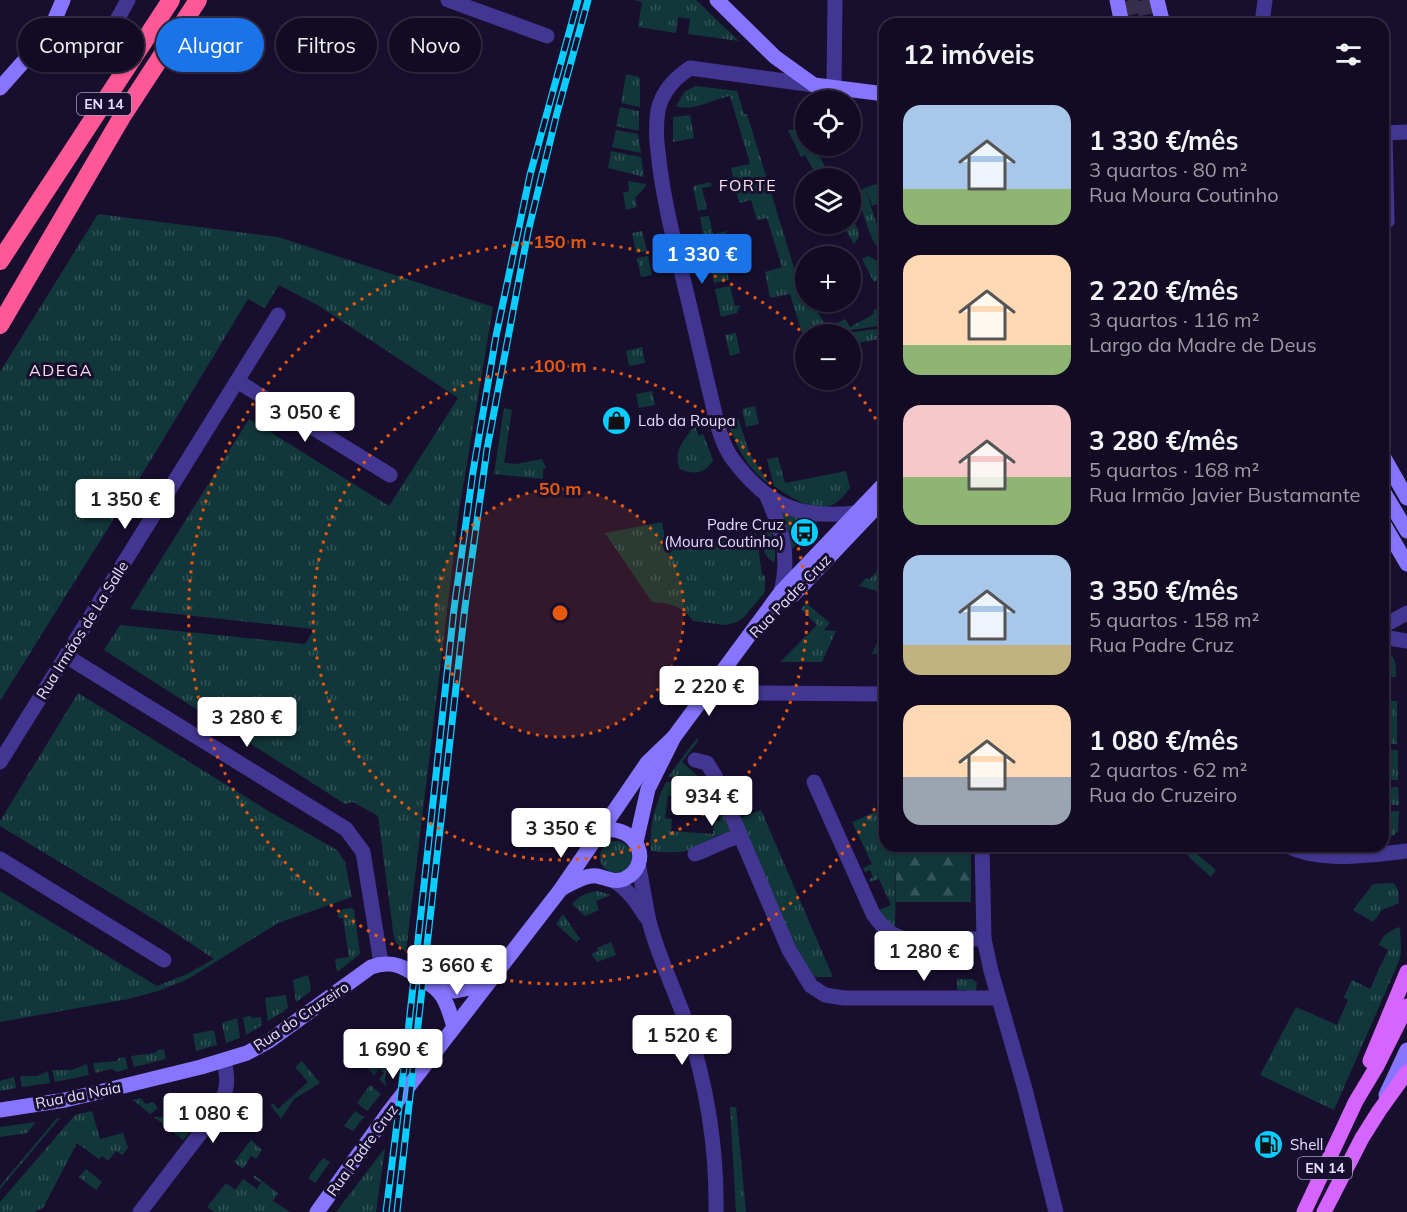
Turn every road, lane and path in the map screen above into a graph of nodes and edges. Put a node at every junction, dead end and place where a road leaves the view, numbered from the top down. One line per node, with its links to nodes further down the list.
1 (63, 0): 18 (street)
2 (128, 0): 11 (street)
3 (171, 0): 22 (highway, EN 14)
4 (198, 0): 24 (highway, EN 14)
5 (448, 0): 15 (street)
6 (717, 0): 16 (street)
7 (835, 0): 17 (street)
8 (1117, 0): 12 (street)
9 (1157, 0): 13 (street)
10 (1265, 0): 14 (street)
11 (118, 18)
12 (1121, 18)
13 (1161, 18)
14 (1263, 18)
15 (547, 36)
16 (814, 85): 17 (street); 29 (street)
17 (834, 87): 19 (street)
18 (0, 88)
19 (879, 93)
20 (1407, 132): 21 (street)
21 (1389, 133)
22 (0, 261)
23 (278, 315): 25 (street, Rua Irmãos de La Salle)
24 (0, 325)
25 (237, 381): 27 (street); 43 (street, Rua Irmãos de La Salle)
26 (1389, 466): 30 (street)
27 (390, 476)
28 (879, 489): 33 (street, Rua Padre Cruz)
29 (766, 494): 33 (street); 37 (street)
30 (1407, 498)
31 (1389, 501): 34 (street)
32 (879, 504): 42 (street, Rua Padre Cruz)
33 (856, 513): 37 (street, Rua Padre Cruz)
34 (1407, 531)
35 (1389, 533): 36 (street)
36 (1407, 564)
37 (782, 592): 42 (street, Rua Padre Cruz)
38 (1407, 613): 39 (street)
39 (1389, 623)
40 (1389, 638): 41 (street)
41 (1407, 641)
42 (744, 644): 44 (street)
43 (66, 656): 48 (street, Rua Irmãos de La Salle); 68 (street)
44 (718, 678): 45 (street); 46 (street)
45 (879, 694)
46 (674, 737): 50 (street, Rua Padre Cruz); 52 (street)
47 (695, 760): 51 (street)
48 (0, 762)
49 (814, 782): 66 (street)
50 (602, 830): 52 (street); 53 (street, Rua Padre Cruz)
51 (740, 836): 59 (street); 72 (street)
52 (636, 842): 61 (street)
53 (588, 848): 62 (street); 64 (street, Rua Padre Cruz)
54 (1407, 851): 58 (street)
55 (982, 852): 66 (street)
56 (1300, 852): 57 (street)
57 (1385, 852)
58 (1389, 852)
59 (695, 854)
60 (0, 859): 67 (street)
61 (638, 862): 63 (street); 65 (street)
62 (595, 875): 63 (street); 64 (street, Rua Padre Cruz)
63 (614, 881): 65 (street)
64 (561, 889): 70 (street, Rua Padre Cruz)
65 (649, 922): 83 (street)
66 (984, 939): 72 (street)
67 (164, 960)
68 (381, 963): 71 (street); 76 (street, Rua do Cruzeiro)
69 (1407, 972): 78 (main road)
70 (486, 985): 71 (street); 74 (street, Rua Padre Cruz)
71 (436, 988): 74 (street)
72 (998, 998): 84 (street)
73 (1407, 1006): 78 (main road)
74 (454, 1027): 82 (street, Rua Padre Cruz)
75 (1407, 1050): 80 (street)
76 (224, 1060): 79 (street, Rua da Naia); 81 (street)
77 (1407, 1072): 80 (main road)
78 (1356, 1101): 85 (main road, EN 14)
79 (0, 1110)
80 (1378, 1111): 86 (main road, EN 14)
81 (140, 1212)
82 (317, 1212)
83 (717, 1212)
84 (1056, 1212)
85 (1304, 1212)
86 (1324, 1212)

